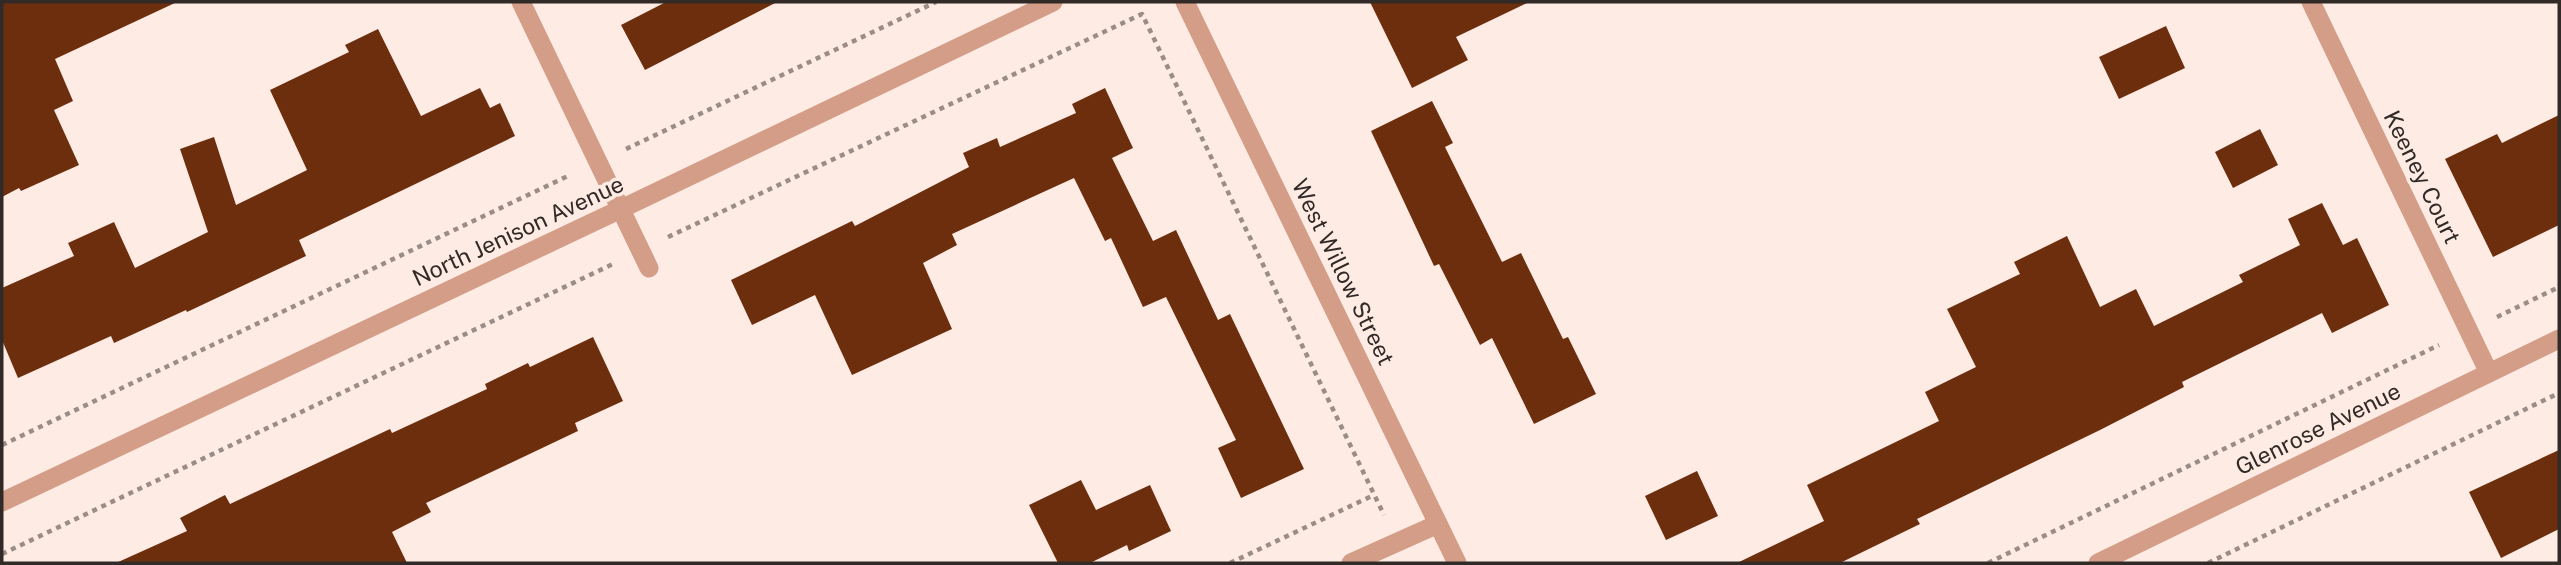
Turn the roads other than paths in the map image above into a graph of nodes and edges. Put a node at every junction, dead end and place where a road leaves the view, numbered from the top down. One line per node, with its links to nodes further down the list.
1 (521, 2): 5 (street)
2 (1053, 2): 5 (street, North Jenison Avenue)
3 (1185, 2): 10 (street, West Willow Street)
4 (2311, 2): 8 (street, Keeney Court)
5 (621, 209): 6 (street); 9 (street, North Jenison Avenue)
6 (645, 259)
7 (2559, 339): 8 (street, Glenrose Avenue)
8 (2489, 373): 13 (street, Glenrose Avenue)
9 (2, 502)
10 (1438, 524): 11 (street); 12 (street, West Willow Street)
11 (1351, 563)
12 (1457, 563)
13 (2098, 563)

